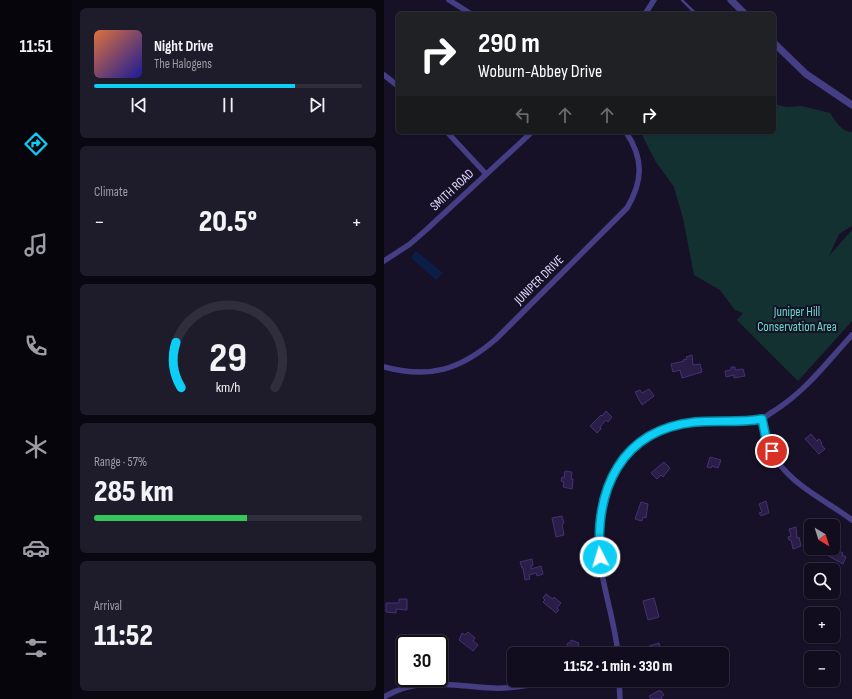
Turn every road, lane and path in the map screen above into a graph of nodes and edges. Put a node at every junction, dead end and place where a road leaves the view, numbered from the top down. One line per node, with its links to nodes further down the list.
1 (449, 0): 5 (street)
2 (654, 0): 6 (street)
3 (682, 0): 7 (lane)
4 (731, 0): 8 (street)
5 (468, 12)
6 (646, 12)
7 (694, 12)
8 (743, 12)
9 (776, 45): 12 (street)
10 (384, 75): 11 (street)
11 (396, 84)
12 (852, 105)
13 (449, 134): 16 (street)
14 (530, 134): 16 (street, SMITH ROAD)
15 (627, 134): 19 (street, JUNIPER DRIVE)
16 (486, 174): 17 (street, SMITH ROAD)
17 (384, 261)
18 (852, 335): 20 (street)
19 (384, 367)
20 (762, 419): 21 (street); 22 (street)
21 (852, 520)
22 (617, 647)
23 (515, 687): 25 (street)
24 (619, 687): 26 (street)
25 (384, 697)
26 (620, 699)

